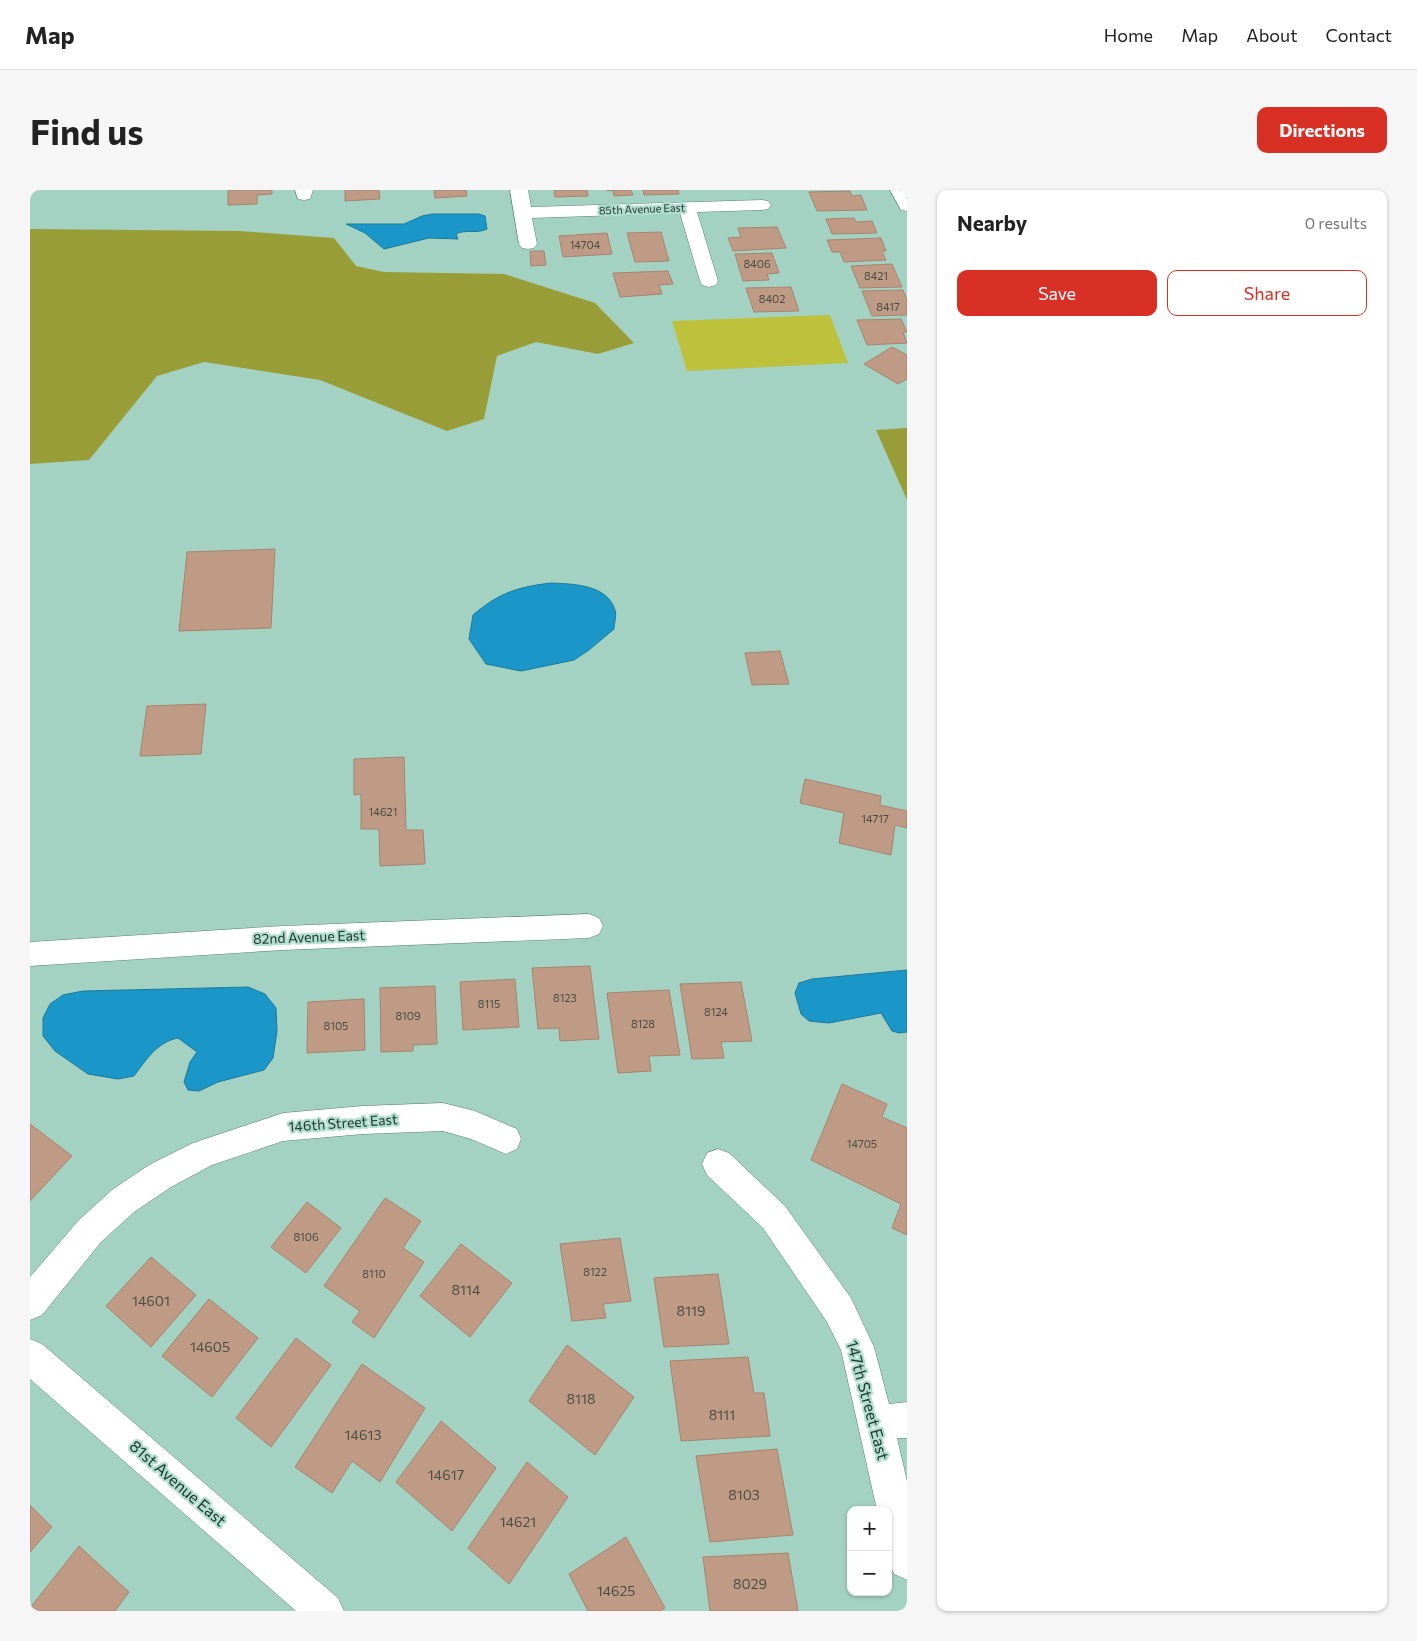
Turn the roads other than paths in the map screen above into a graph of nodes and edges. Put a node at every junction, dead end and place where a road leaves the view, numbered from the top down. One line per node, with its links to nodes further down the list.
1 (519, 190): 6 (street)
2 (900, 190): 4 (street)
3 (762, 205): 5 (street, 85th Avenue East)
4 (907, 206)
5 (687, 207): 6 (street, 85th Avenue East); 8 (street)
6 (522, 213): 7 (street)
7 (528, 244)
8 (709, 281)
9 (589, 926): 10 (street, 82nd Avenue East)
10 (30, 954)
11 (506, 1139): 13 (street, 146th Street East)
12 (718, 1164): 15 (street, 147th Street East)
13 (30, 1303)
14 (30, 1356): 17 (street, 81st Avenue East)
15 (892, 1421): 16 (street, 147th Street East)
16 (907, 1561)
17 (325, 1611)

